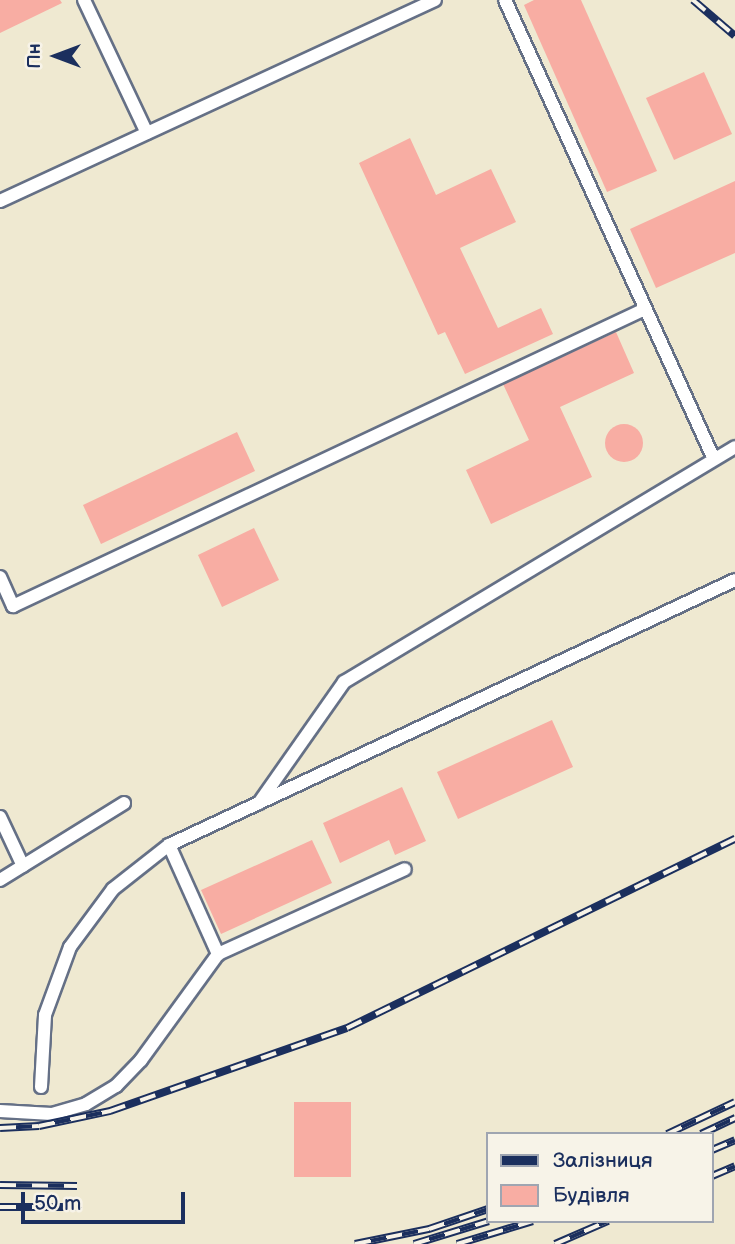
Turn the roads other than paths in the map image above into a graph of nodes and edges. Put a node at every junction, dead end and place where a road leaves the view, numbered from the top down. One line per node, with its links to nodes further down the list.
1 (84, 0): 4 (lane)
2 (435, 0): 4 (lane)
3 (505, 0): 6 (lane)
4 (147, 133): 5 (lane)
5 (0, 201)
6 (645, 309): 8 (lane); 9 (lane)
7 (735, 447): 8 (lane)
8 (713, 457): 12 (lane)
9 (0, 577)
10 (735, 580): 12 (lane)
11 (124, 803): 15 (lane)
12 (258, 803): 14 (lane)
13 (0, 817): 15 (lane)
14 (169, 845): 18 (lane); 19 (lane)
15 (23, 866): 17 (lane)
16 (405, 869): 18 (lane)
17 (0, 880)
18 (218, 954): 20 (lane)
19 (41, 1087)
20 (0, 1111)

